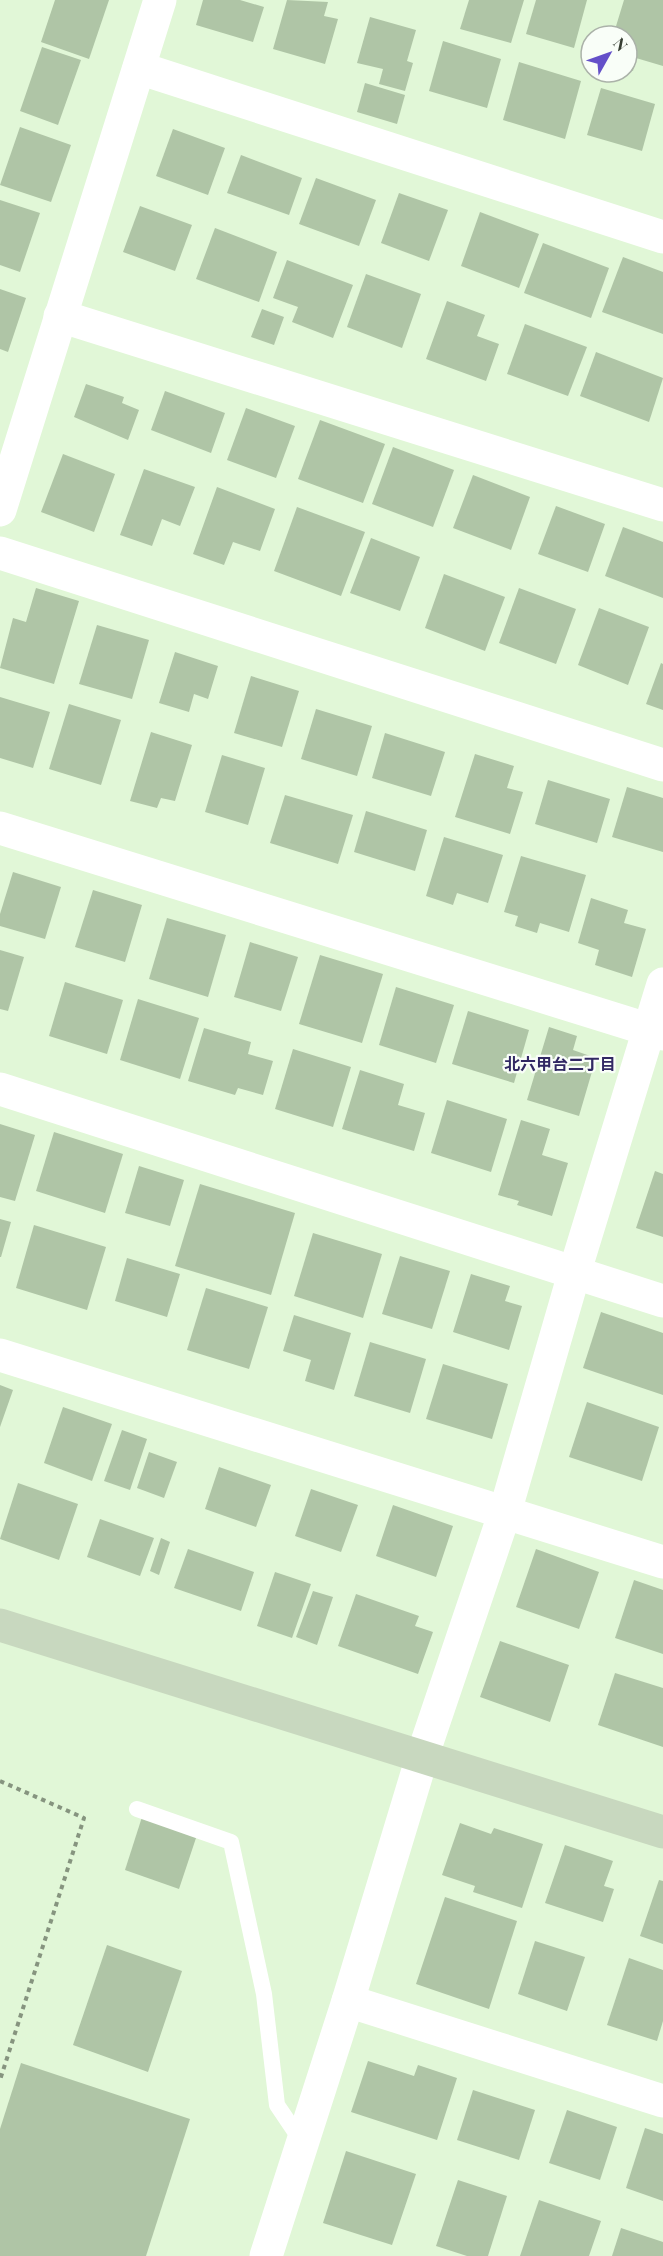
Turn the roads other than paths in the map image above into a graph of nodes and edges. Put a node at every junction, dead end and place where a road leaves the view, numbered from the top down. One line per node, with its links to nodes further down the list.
1 (160, 0): 2 (street)
2 (139, 68): 3 (street); 4 (street)
3 (663, 237)
4 (60, 316): 5 (street); 6 (street)
5 (663, 505)
6 (0, 510)
7 (0, 553): 8 (street)
8 (663, 765)
9 (0, 828): 11 (street)
10 (663, 984): 11 (street)
11 (656, 1032): 13 (street)
12 (0, 1089): 13 (street)
13 (573, 1274): 14 (street); 16 (street)
14 (663, 1301)
15 (0, 1355): 16 (street)
16 (505, 1512): 17 (street); 19 (street)
17 (663, 1562)
18 (0, 1625): 19 (street)
19 (422, 1757): 21 (street); 22 (street)
20 (137, 1809): 24 (lane)
21 (663, 1832)
22 (348, 2001): 23 (street); 24 (street)
23 (663, 2101)
24 (302, 2142): 25 (street)
25 (266, 2256)

